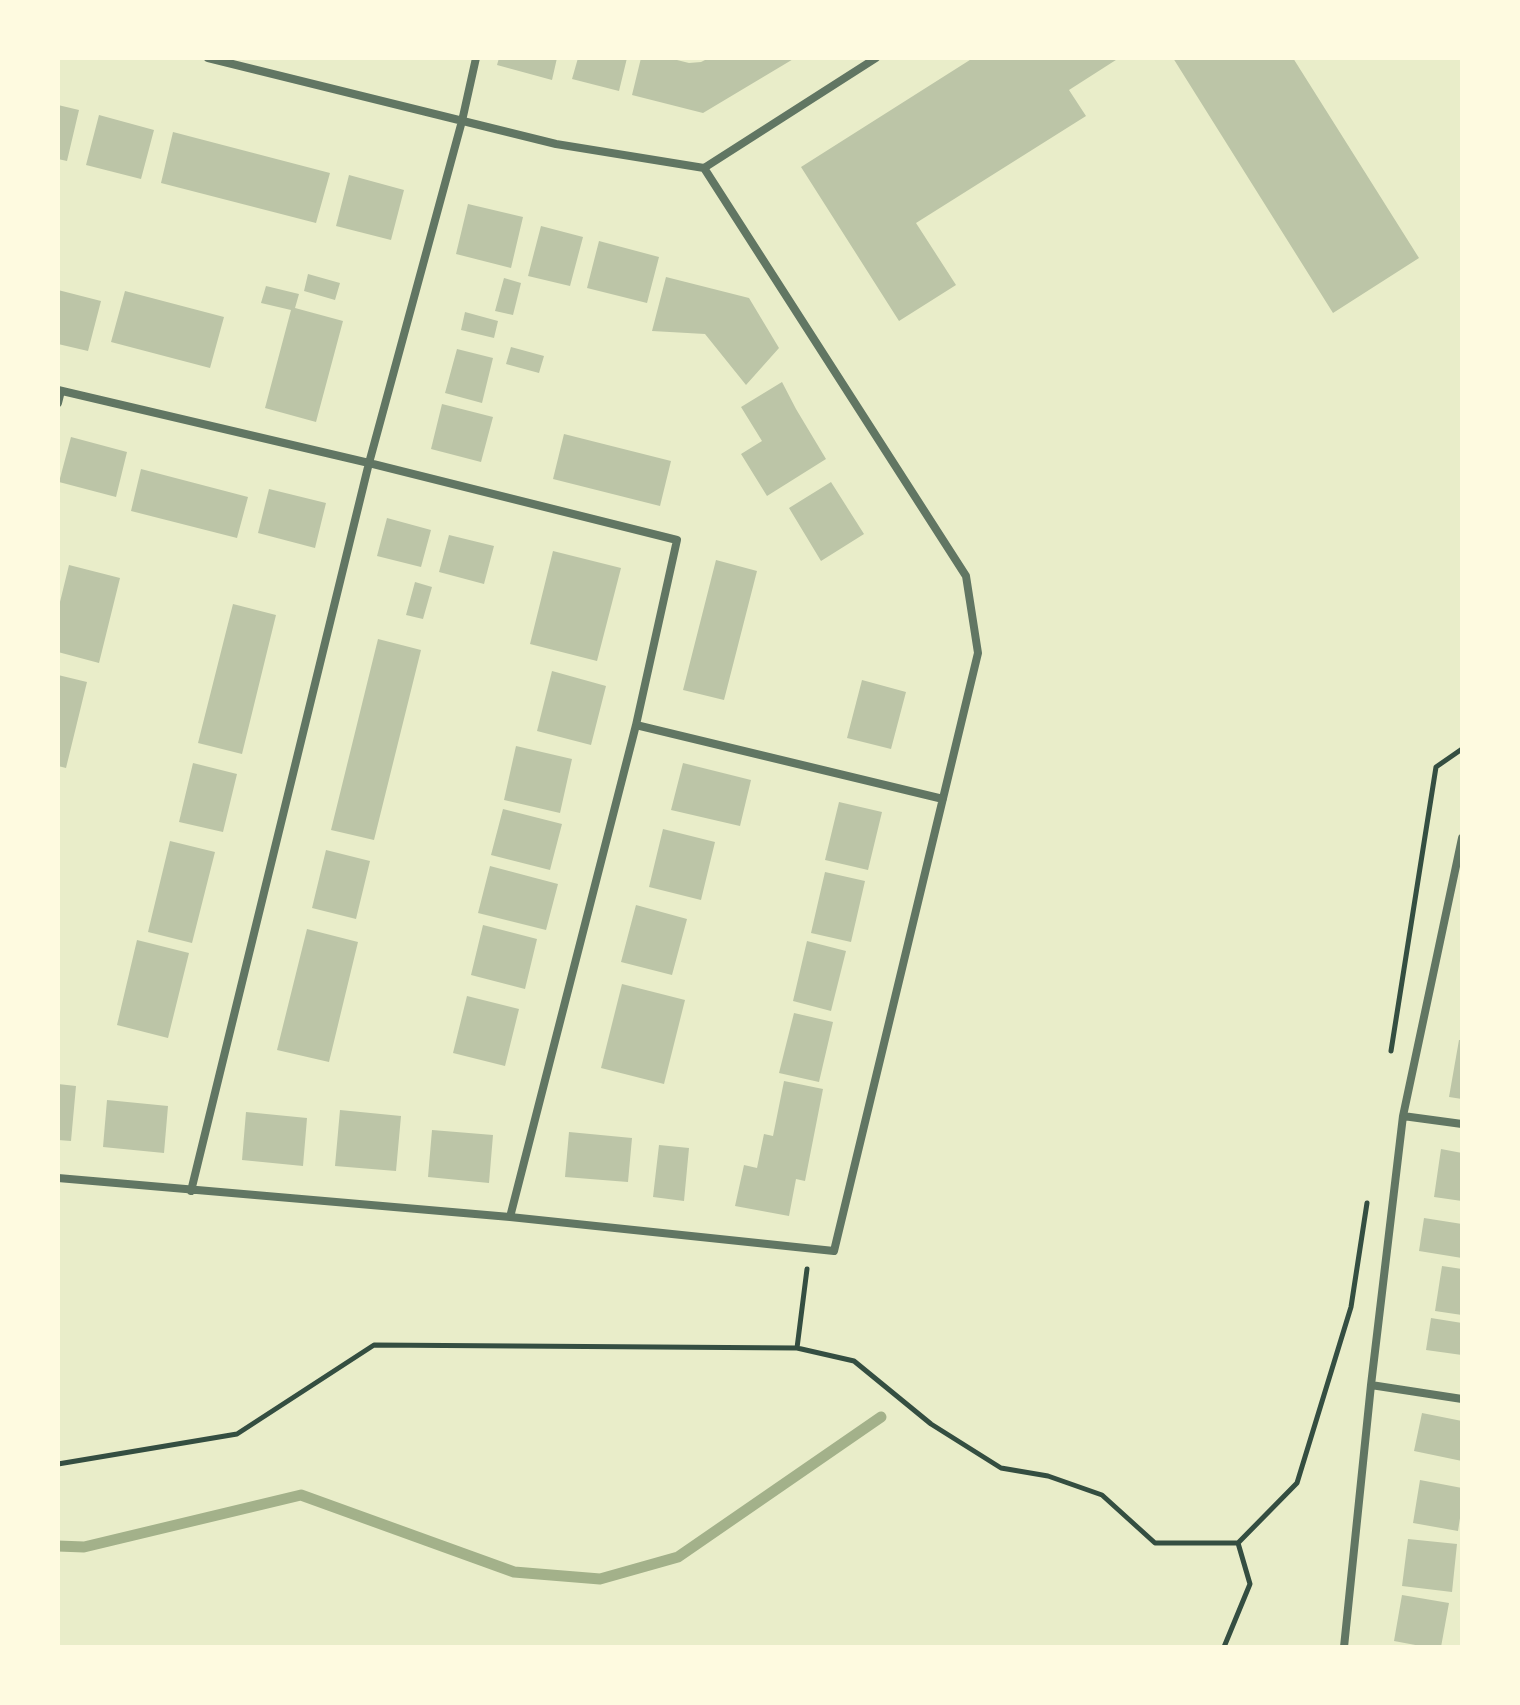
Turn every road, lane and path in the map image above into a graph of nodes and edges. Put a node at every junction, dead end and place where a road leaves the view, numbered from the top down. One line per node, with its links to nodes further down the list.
1 (208, 58): 4 (street)
2 (476, 58): 4 (street)
3 (876, 58): 5 (street)
4 (462, 121): 5 (street); 8 (street)
5 (704, 168): 11 (street)
6 (60, 391): 7 (street); 8 (street)
7 (58, 403)
8 (369, 463): 9 (street); 17 (street)
9 (636, 725): 11 (street); 19 (street)
10 (1462, 749): 13 (path)
11 (943, 799): 20 (street)
12 (1462, 838): 14 (street)
13 (1390, 1060)
14 (1403, 1116): 15 (street); 22 (street)
15 (1462, 1124)
16 (58, 1178): 17 (street)
17 (191, 1191): 19 (street)
18 (1368, 1199): 25 (path)
19 (510, 1217): 20 (street)
20 (809, 1249): 21 (path)
21 (797, 1348): 24 (path); 25 (path)
22 (1371, 1385): 23 (street); 27 (street)
23 (1462, 1399)
24 (58, 1464)
25 (1238, 1543): 26 (path)
26 (1224, 1647)
27 (1344, 1647)

